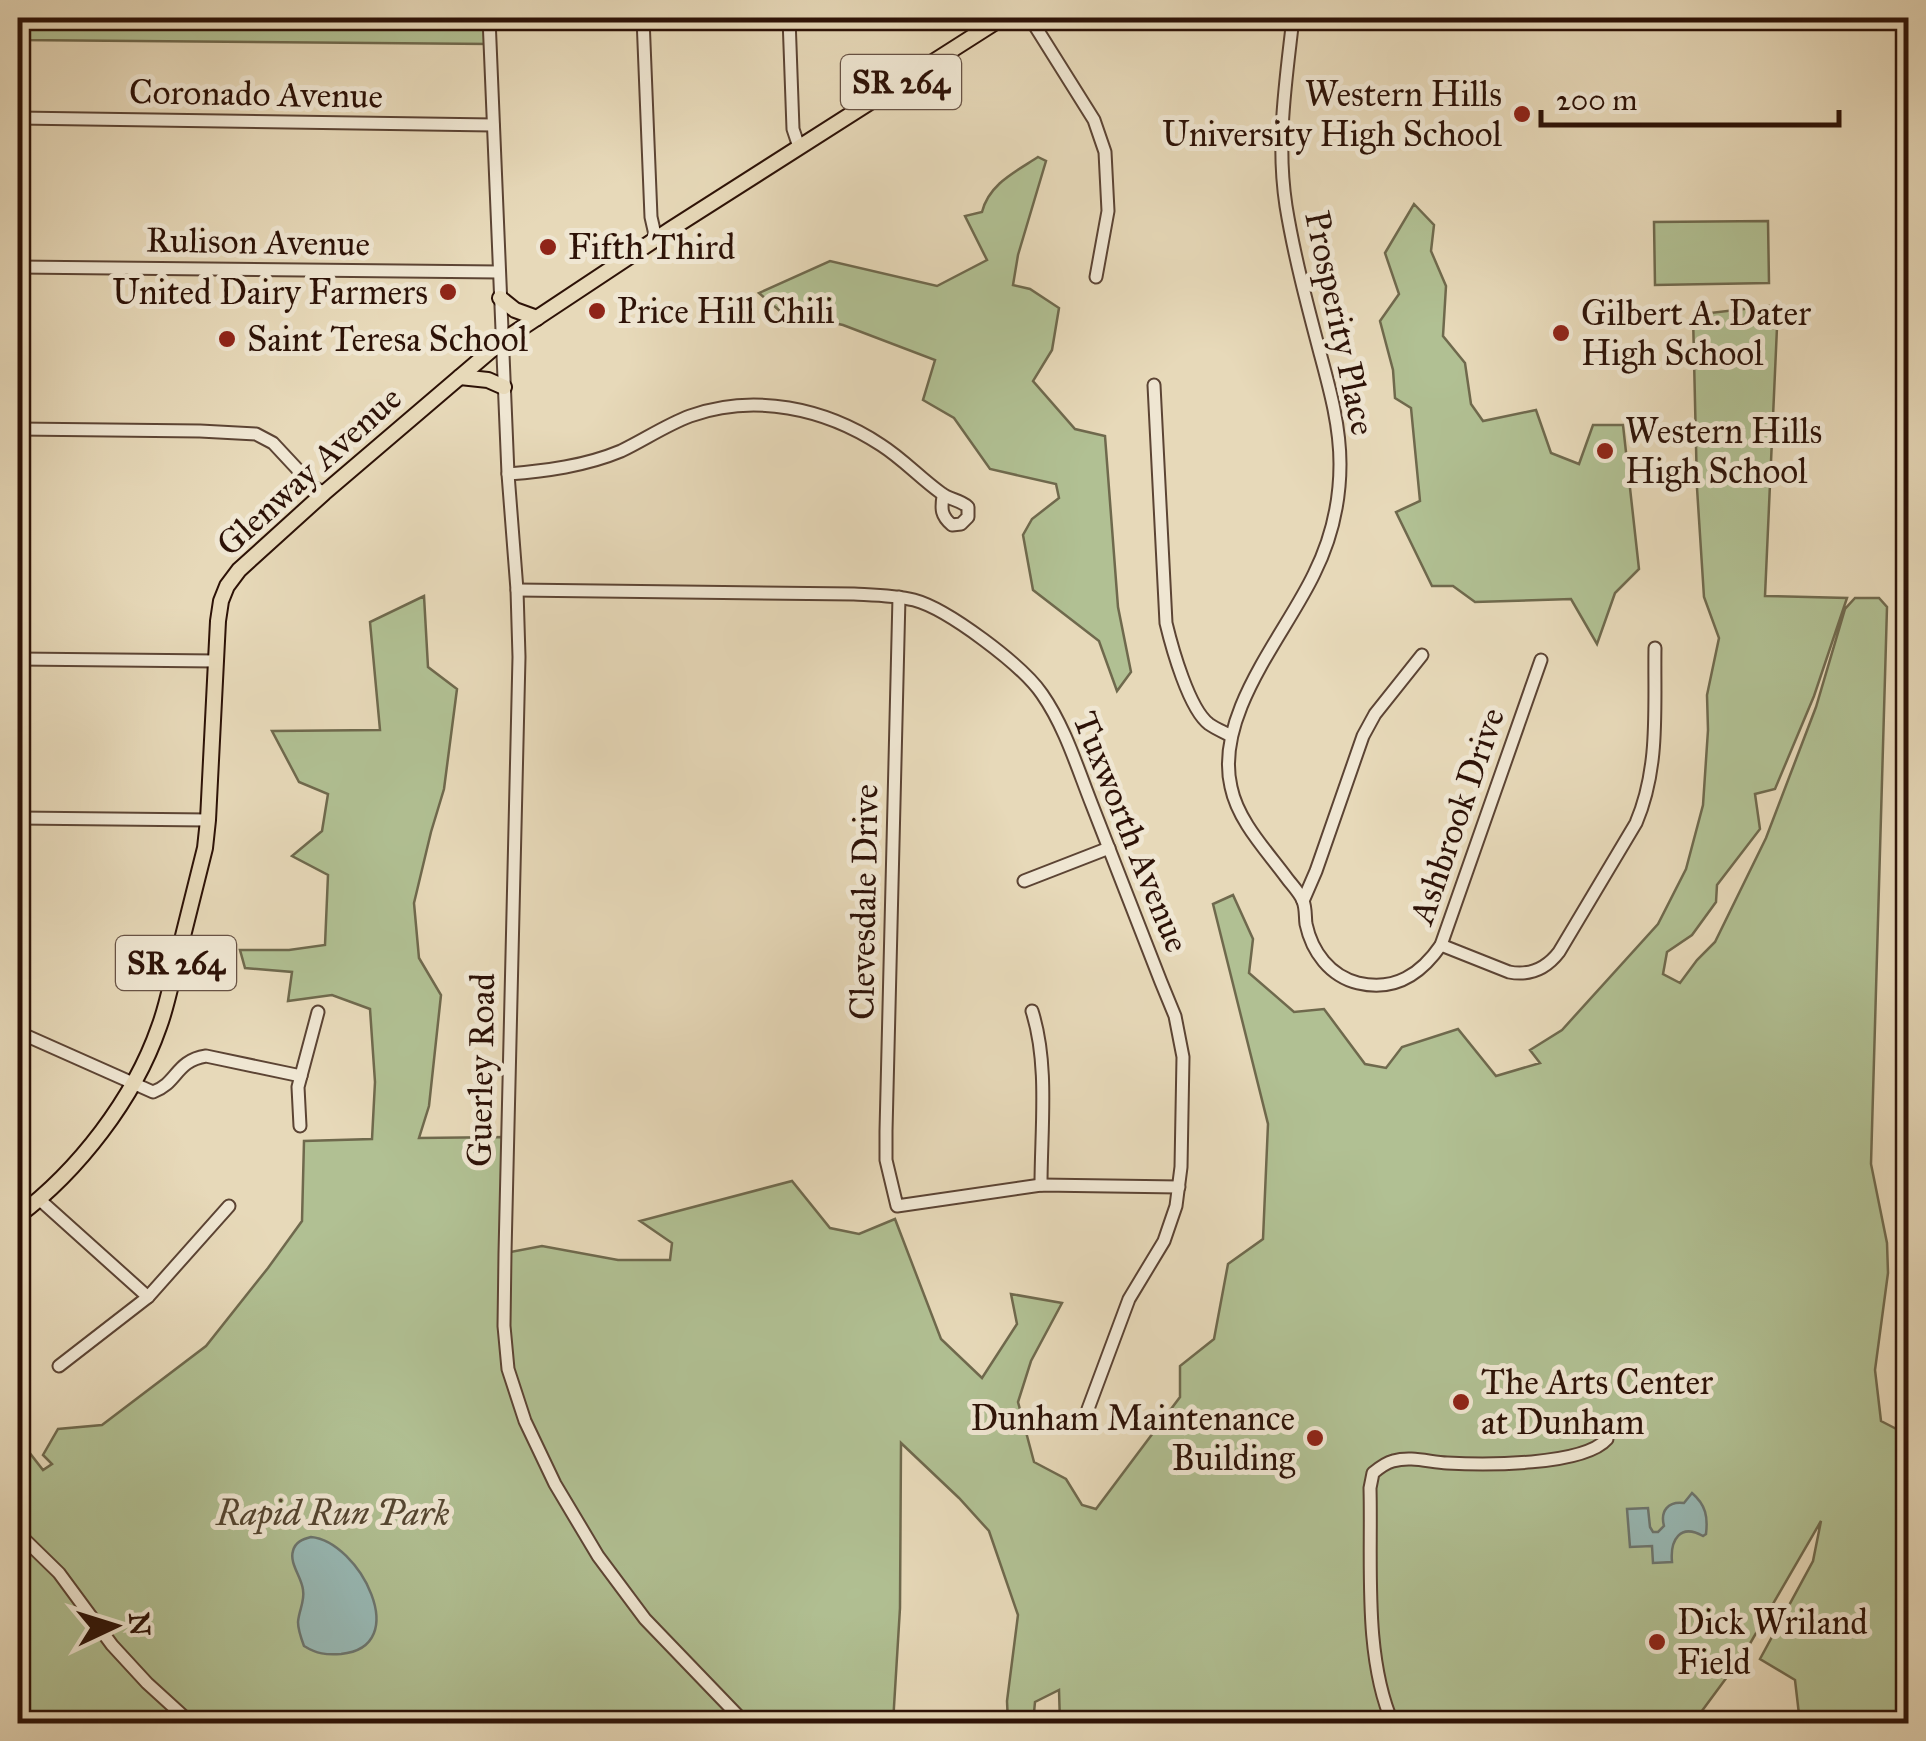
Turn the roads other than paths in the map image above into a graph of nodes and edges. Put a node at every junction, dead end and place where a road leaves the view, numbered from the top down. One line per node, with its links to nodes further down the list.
1 (489, 18): 8 (street, Guerley Road)
2 (643, 18): 10 (street)
3 (788, 18): 9 (street)
4 (1002, 18): 9 (main road, Glenway Avenue / SR 264)
5 (1030, 18): 13 (street)
6 (1294, 18): 31 (street, Prosperity Place)
7 (18, 118): 8 (street, Coronado Avenue)
8 (493, 125): 12 (street, Guerley Road)
9 (800, 147): 10 (main road, Glenway Avenue / SR 264)
10 (656, 239): 15 (main road, Glenway Avenue / SR 264)
11 (18, 267): 12 (street, Rulison Avenue)
12 (499, 272): 14 (street, Guerley Road)
13 (1096, 277)
14 (500, 298): 15 (main road); 16 (street, Guerley Road)
15 (537, 318): 16 (main road, Glenway Avenue / SR 264)
16 (502, 340): 17 (main road, Glenway Avenue / SR 264); 19 (street, Guerley Road)
17 (460, 376): 19 (main road); 22 (main road, Glenway Avenue / SR 264)
18 (1154, 384): 31 (street)
19 (504, 387): 21 (street, Guerley Road)
20 (18, 429): 22 (street)
21 (508, 474): 23 (street); 24 (street, Guerley Road)
22 (324, 494): 30 (main road, Glenway Avenue / SR 264)
23 (943, 496)
24 (517, 590): 25 (street, Tuxworth Avenue); 55 (street, Guerley Road)
25 (898, 597): 34 (street, Tuxworth Avenue); 44 (street, Clevesdale Drive)
26 (1654, 648): 37 (street)
27 (1422, 654): 36 (street)
28 (18, 659): 30 (street)
29 (1540, 660): 37 (street, Ashbrook Drive)
30 (216, 661): 33 (main road, Glenway Avenue / SR 264)
31 (1231, 736): 36 (street, Ashbrook Drive)
32 (18, 818): 33 (street)
33 (208, 820): 42 (main road, Glenway Avenue / SR 264)
34 (1109, 848): 35 (street); 45 (street, Tuxworth Avenue)
35 (1024, 880)
36 (1304, 902): 37 (street, Ashbrook Drive)
37 (1441, 945)
38 (1032, 1010): 44 (street)
39 (318, 1012): 41 (street)
40 (18, 1032): 42 (street)
41 (300, 1076): 42 (street); 43 (street)
42 (132, 1083): 46 (main road, Glenway Avenue / SR 264)
43 (300, 1126)
44 (1040, 1185): 45 (street)
45 (1179, 1187): 51 (street, Tuxworth Avenue)
46 (40, 1200): 48 (main road, Glenway Avenue / SR 264); 49 (street)
47 (228, 1206): 49 (street)
48 (18, 1216)
49 (148, 1297): 50 (street)
50 (59, 1366)
51 (1088, 1408)
52 (1607, 1439): 56 (street)
53 (18, 1533): 54 (street)
54 (192, 1724)
55 (746, 1724)
56 (1393, 1724)

